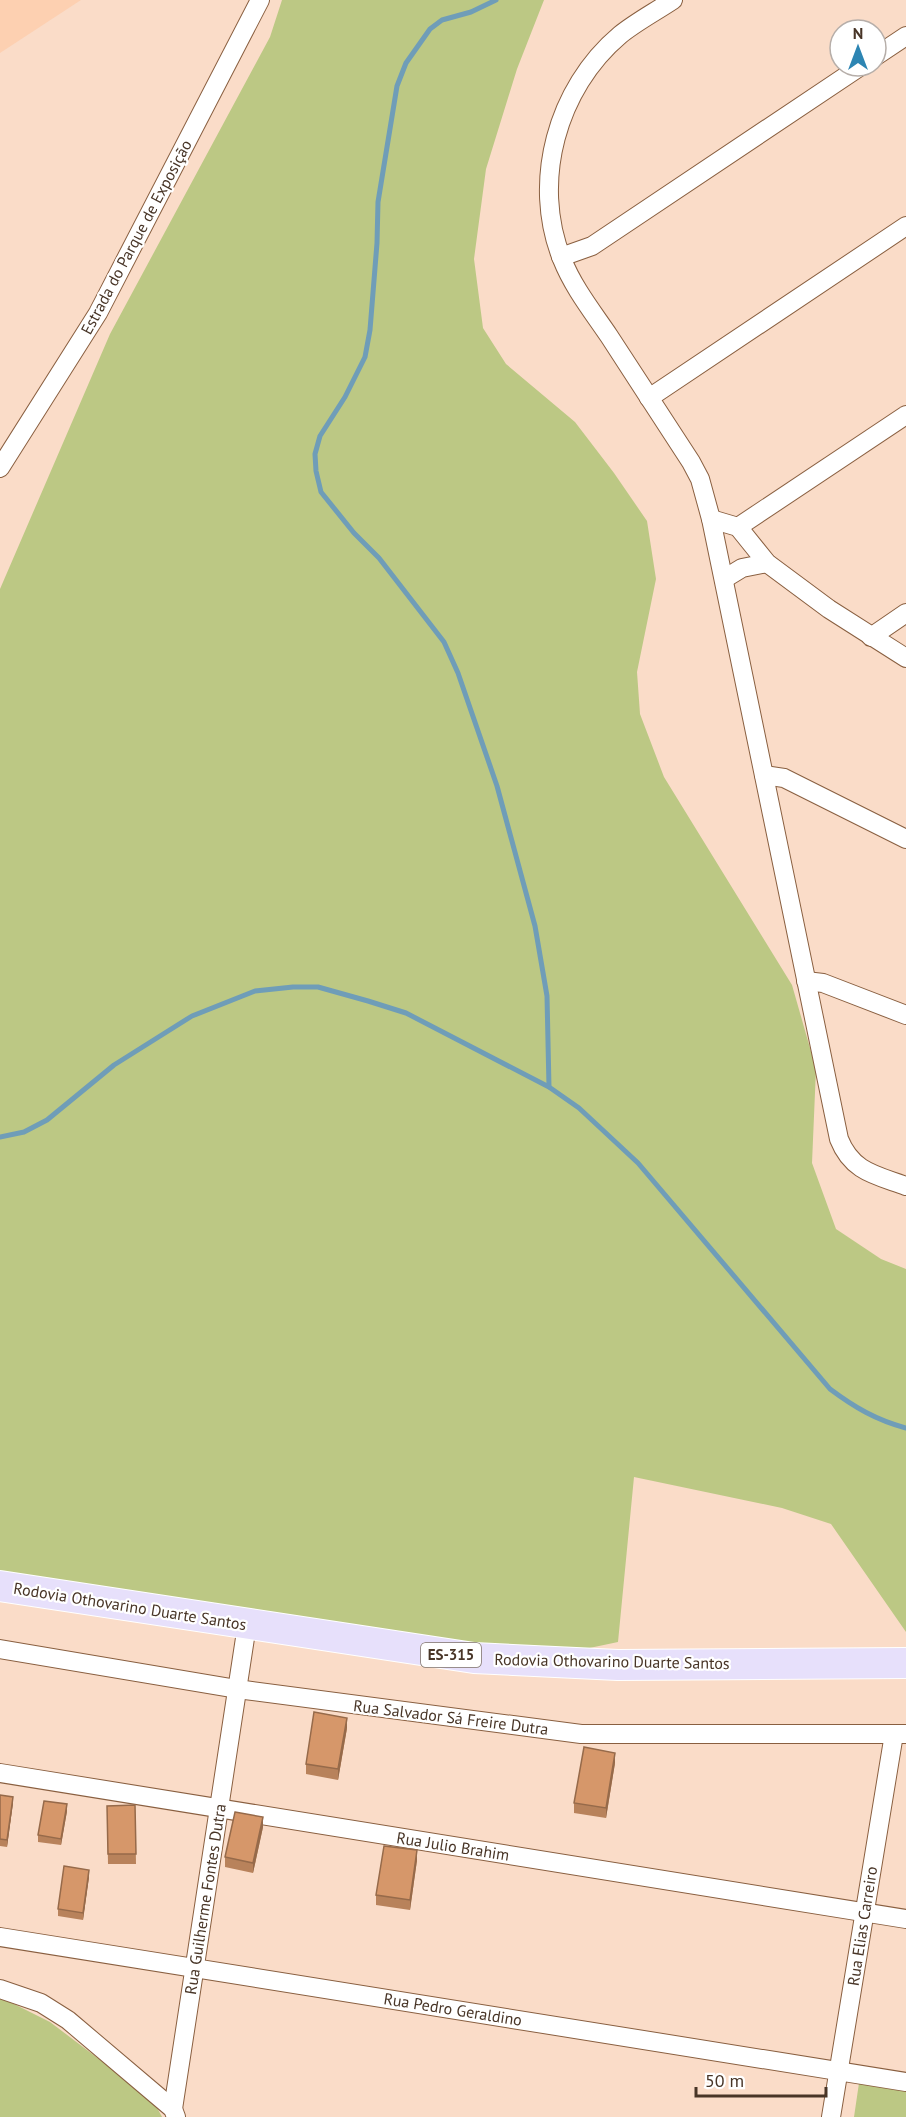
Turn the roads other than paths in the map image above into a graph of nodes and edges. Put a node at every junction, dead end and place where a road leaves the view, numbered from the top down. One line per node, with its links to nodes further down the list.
1 (260, 0): 10 (street, Estrada do Parque de Exposição)
2 (673, 0): 7 (street)
3 (906, 36): 4 (street)
4 (888, 48)
5 (843, 78): 7 (street)
6 (906, 226): 8 (street)
7 (561, 257): 8 (street)
8 (649, 398): 11 (street)
9 (906, 415): 12 (street)
10 (0, 468)
11 (711, 519): 12 (street); 14 (street)
12 (738, 527): 13 (street)
13 (767, 563): 14 (street); 16 (street)
14 (724, 579): 18 (street)
15 (906, 613): 16 (street)
16 (871, 637): 17 (street)
17 (906, 658)
18 (764, 775): 19 (street); 20 (street)
19 (906, 839)
20 (806, 981): 21 (street); 22 (street)
21 (906, 1015)
22 (906, 1186)
23 (0, 1586): 24 (main road, Rodovia Othovarino Duarte Santos / ES-315)
24 (247, 1625): 26 (main road, Rodovia Othovarino Duarte Santos / ES-315); 27 (street, Rua Guilherme Fontes Dutra)
25 (0, 1648): 27 (street, Rua Salvador Sá Freire Dutra)
26 (906, 1663)
27 (237, 1689): 28 (street, Rua Salvador Sá Freire Dutra); 30 (street, Rua Guilherme Fontes Dutra)
28 (900, 1734): 31 (street, Rua Elias Carreiro)
29 (0, 1773): 30 (street, Rua Julio Brahim)
30 (219, 1808): 31 (street, Rua Julio Brahim); 34 (street, Rua Guilherme Fontes Dutra)
31 (864, 1912): 32 (street, Rua Julio Brahim); 36 (street, Rua Elias Carreiro)
32 (906, 1919)
33 (0, 1937): 34 (street, Rua Pedro Geraldino)
34 (193, 1969): 36 (street, Rua Pedro Geraldino); 38 (street, Rua Guilherme Fontes Dutra)
35 (0, 1989): 38 (street)
36 (839, 2072): 37 (street, Rua Pedro Geraldino); 39 (street, Rua Elias Carreiro)
37 (906, 2082)
38 (175, 2113)
39 (831, 2117)

